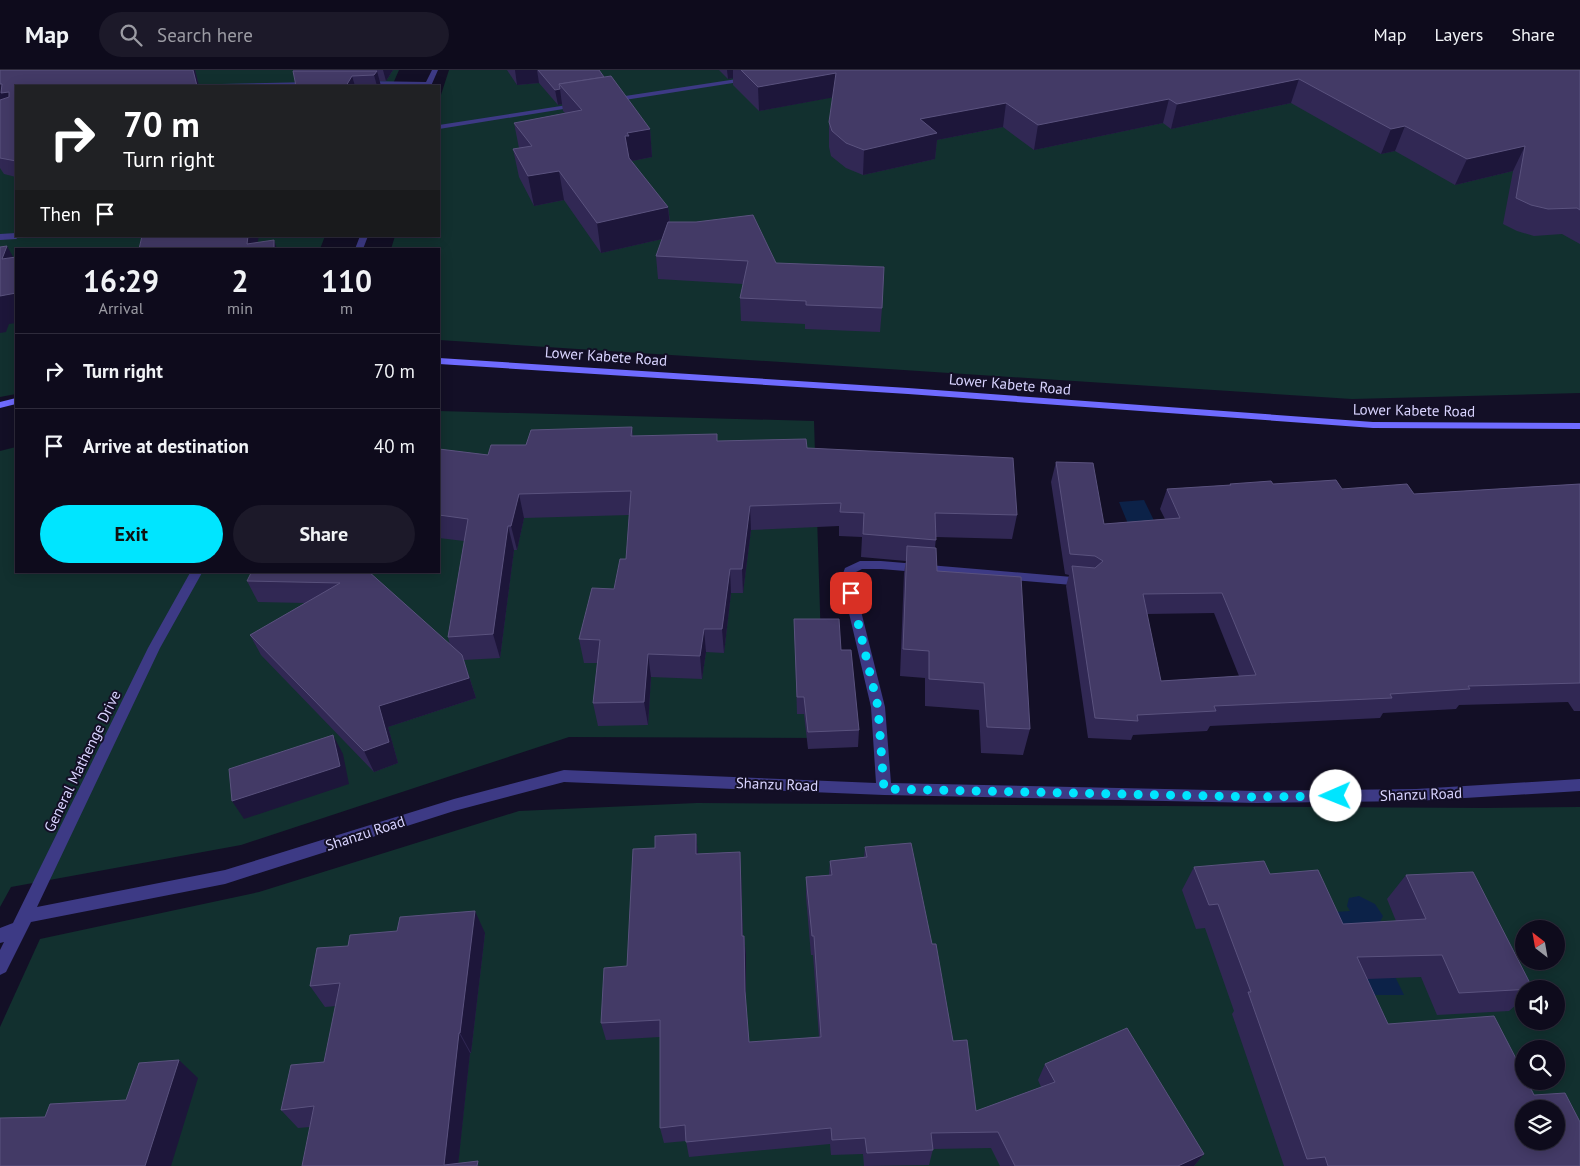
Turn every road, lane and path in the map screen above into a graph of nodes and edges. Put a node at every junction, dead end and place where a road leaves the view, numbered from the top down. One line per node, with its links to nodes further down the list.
1 (435, 70): 6 (street)
2 (761, 78): 7 (street)
3 (318, 84): 5 (street)
4 (356, 84): 6 (street)
5 (270, 85)
6 (428, 85)
7 (605, 101)
8 (585, 104): 9 (street)
9 (440, 126)
10 (15, 236): 11 (street)
11 (0, 237)
12 (440, 361): 15 (main road, Lower Kabete Road)
13 (15, 401): 14 (main road)
14 (0, 405)
15 (1580, 426)
16 (196, 573): 20 (street, General Mathenge Drive)
17 (1089, 582): 19 (street)
18 (1580, 785): 19 (street, Shanzu Road)
19 (884, 789): 20 (street, Shanzu Road)
20 (26, 916): 21 (street); 22 (street, General Mathenge Drive)
21 (0, 936)
22 (0, 967)

